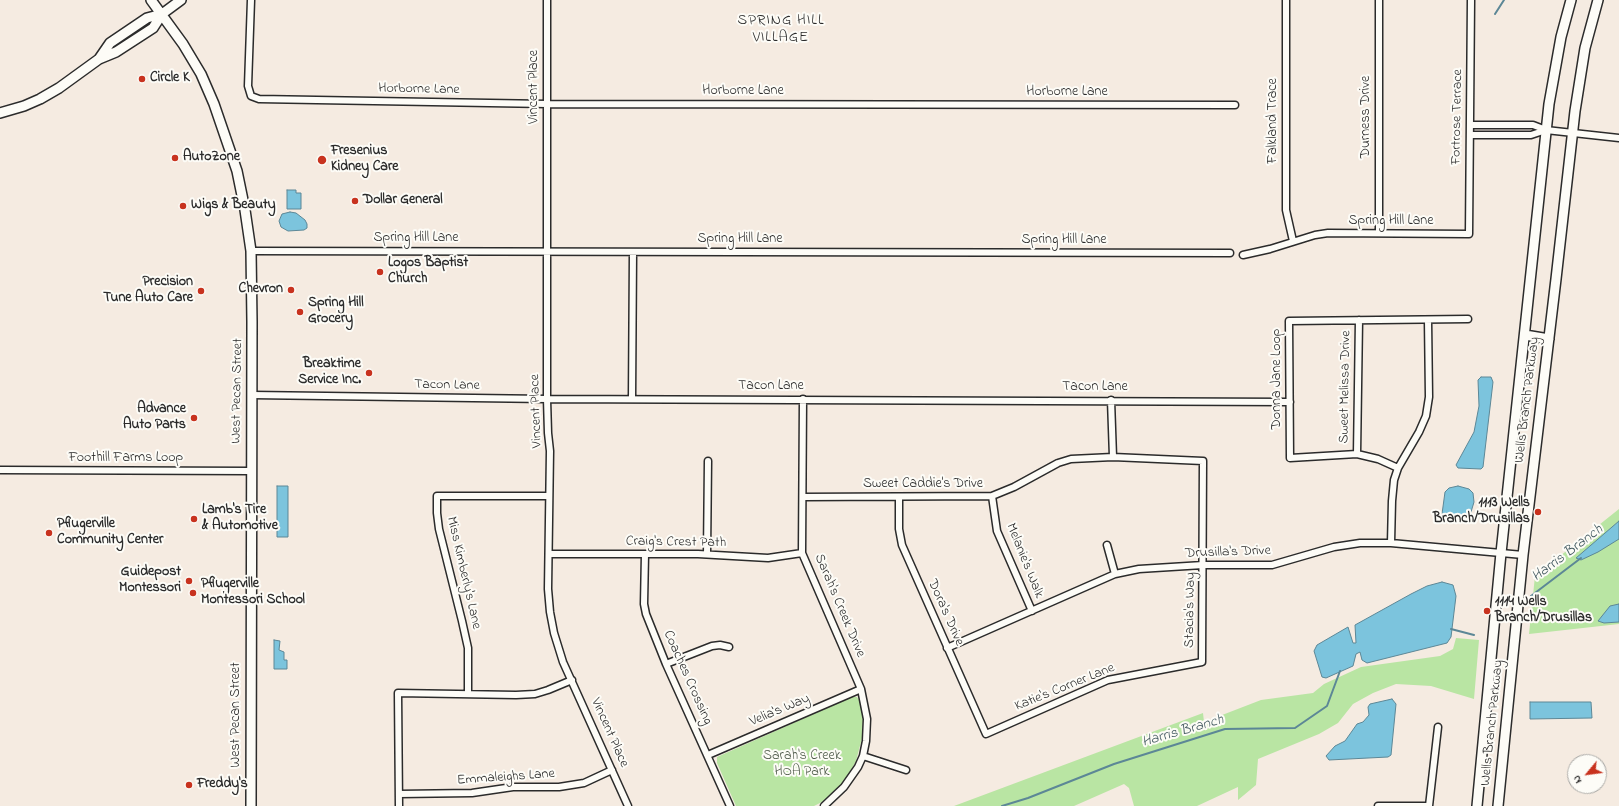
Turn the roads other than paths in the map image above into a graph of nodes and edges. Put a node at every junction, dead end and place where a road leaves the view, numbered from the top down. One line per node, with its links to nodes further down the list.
1 (151, 0): 10 (main road, West Pecan Street)
2 (181, 0): 10 (main road)
3 (251, 0): 11 (street, Horborne Lane)
4 (547, 0): 11 (street, Vincent Place)
5 (1286, 0): 21 (street, Falkland Trace)
6 (1379, 0): 19 (street, Durness Drive)
7 (1471, 0): 14 (street, Fortrose Terrace)
8 (1571, 0): 15 (main road, Wells Branch Parkway)
9 (1598, 0): 16 (main road, Wells Branch Parkway)
10 (162, 14): 13 (main road); 22 (main road, West Pecan Street)
11 (547, 104): 12 (street, Horborne Lane); 23 (street, Vincent Place)
12 (1235, 105)
13 (0, 113)
14 (1470, 125): 15 (street); 17 (street, Fortrose Terrace)
15 (1546, 130): 16 (street); 17 (street); 30 (main road, Wells Branch Parkway)
16 (1572, 132): 18 (street); 31 (main road, Wells Branch Parkway)
17 (1470, 135): 20 (street, Fortrose Terrace)
18 (1619, 138)
19 (1379, 233): 20 (street, Spring Hill Lane); 21 (street, Spring Hill Lane)
20 (1470, 234)
21 (1293, 241): 26 (street, Spring Hill Lane)
22 (251, 251): 23 (street, Spring Hill Lane); 32 (main road, West Pecan Street)
23 (547, 251): 24 (street, Spring Hill Lane); 33 (street, Vincent Place)
24 (634, 252): 25 (street, Spring Hill Lane); 34 (street)
25 (1230, 253)
26 (1244, 255)
27 (1468, 319): 29 (street, Donna Jane Loop)
28 (1359, 320): 29 (street, Donna Jane Loop); 37 (street, Donna Jane Loop); 38 (street, Sweet Melissa Drive)
29 (1428, 320): 42 (street)
30 (1525, 335): 31 (main road); 55 (main road, Wells Branch Parkway)
31 (1549, 339): 56 (main road, Wells Branch Parkway)
32 (252, 396): 33 (street, Tacon Lane); 44 (main road, West Pecan Street)
33 (547, 399): 34 (street, Tacon Lane); 45 (street, Vincent Place)
34 (632, 399): 35 (street, Tacon Lane)
35 (803, 399): 36 (street, Tacon Lane); 47 (street, Sarah's Creek Drive)
36 (1112, 400): 37 (street, Tacon Lane); 39 (street)
37 (1290, 402): 38 (street, Donna Jane Loop)
38 (1357, 454): 42 (street, Donna Jane Loop)
39 (1112, 457): 40 (street, Sweet Caddie's Drive); 46 (street, Sweet Caddie's Drive)
40 (1203, 461): 57 (street, Stacia's Way)
41 (708, 462): 54 (street)
42 (1398, 468): 49 (street)
43 (0, 470): 44 (street, Foothill Farms Loop)
44 (251, 471): 74 (main road, West Pecan Street)
45 (549, 496): 52 (street, Vincent Place); 66 (street, Miss Kimberly's Lane)
46 (992, 496): 48 (street, Sweet Caddie's Drive); 59 (street, Melanie's Walk)
47 (803, 497): 48 (street, Sweet Caddie's Drive); 51 (street, Sarah's Creek Drive)
48 (899, 497): 61 (street, Dora's Drive)
49 (1391, 543): 55 (street, Drusilla's Drive); 57 (street, Drusilla's Drive)
50 (1107, 545): 58 (street)
51 (802, 553): 54 (street, Craig's Crest Path); 65 (street, Sarah's Creek Drive)
52 (549, 554): 53 (street, Craig's Crest Path); 64 (street, Vincent Place)
53 (645, 554): 54 (street, Craig's Crest Path); 63 (street, Coaches Crossing)
54 (707, 554)
55 (1501, 554): 56 (street, Drusilla's Drive); 81 (main road, Wells Branch Parkway)
56 (1523, 555): 82 (main road, Wells Branch Parkway)
57 (1203, 565): 58 (street, Drusilla's Drive); 62 (street, Stacia's Way)
58 (1116, 574): 59 (street, Drusilla's Drive)
59 (1032, 611): 61 (street, Drusilla's Drive)
60 (729, 647): 63 (street)
61 (947, 648): 68 (street, Dora's Drive)
62 (1202, 662): 68 (street, Katie's Corner Lane)
63 (666, 664): 69 (street, Coaches Crossing)
64 (572, 680): 66 (street); 71 (street, Vincent Place)
65 (861, 689): 69 (street, Velia's Way); 70 (street, Sarah's Creek Drive)
66 (468, 694): 73 (street)
67 (1438, 727): 80 (street)
68 (986, 734)
69 (708, 755): 77 (street, Coaches Crossing)
70 (863, 756): 72 (street); 78 (street, Sarah's Creek Drive)
71 (612, 770): 73 (street, Emmaleighs Lane); 76 (street, Vincent Place)
72 (906, 770)
73 (399, 794): 75 (street)
74 (250, 806)
75 (399, 806)
76 (628, 806)
77 (730, 806)
78 (824, 806)
79 (1378, 806): 80 (street)
80 (1429, 806)
81 (1477, 806)
82 (1498, 806)

